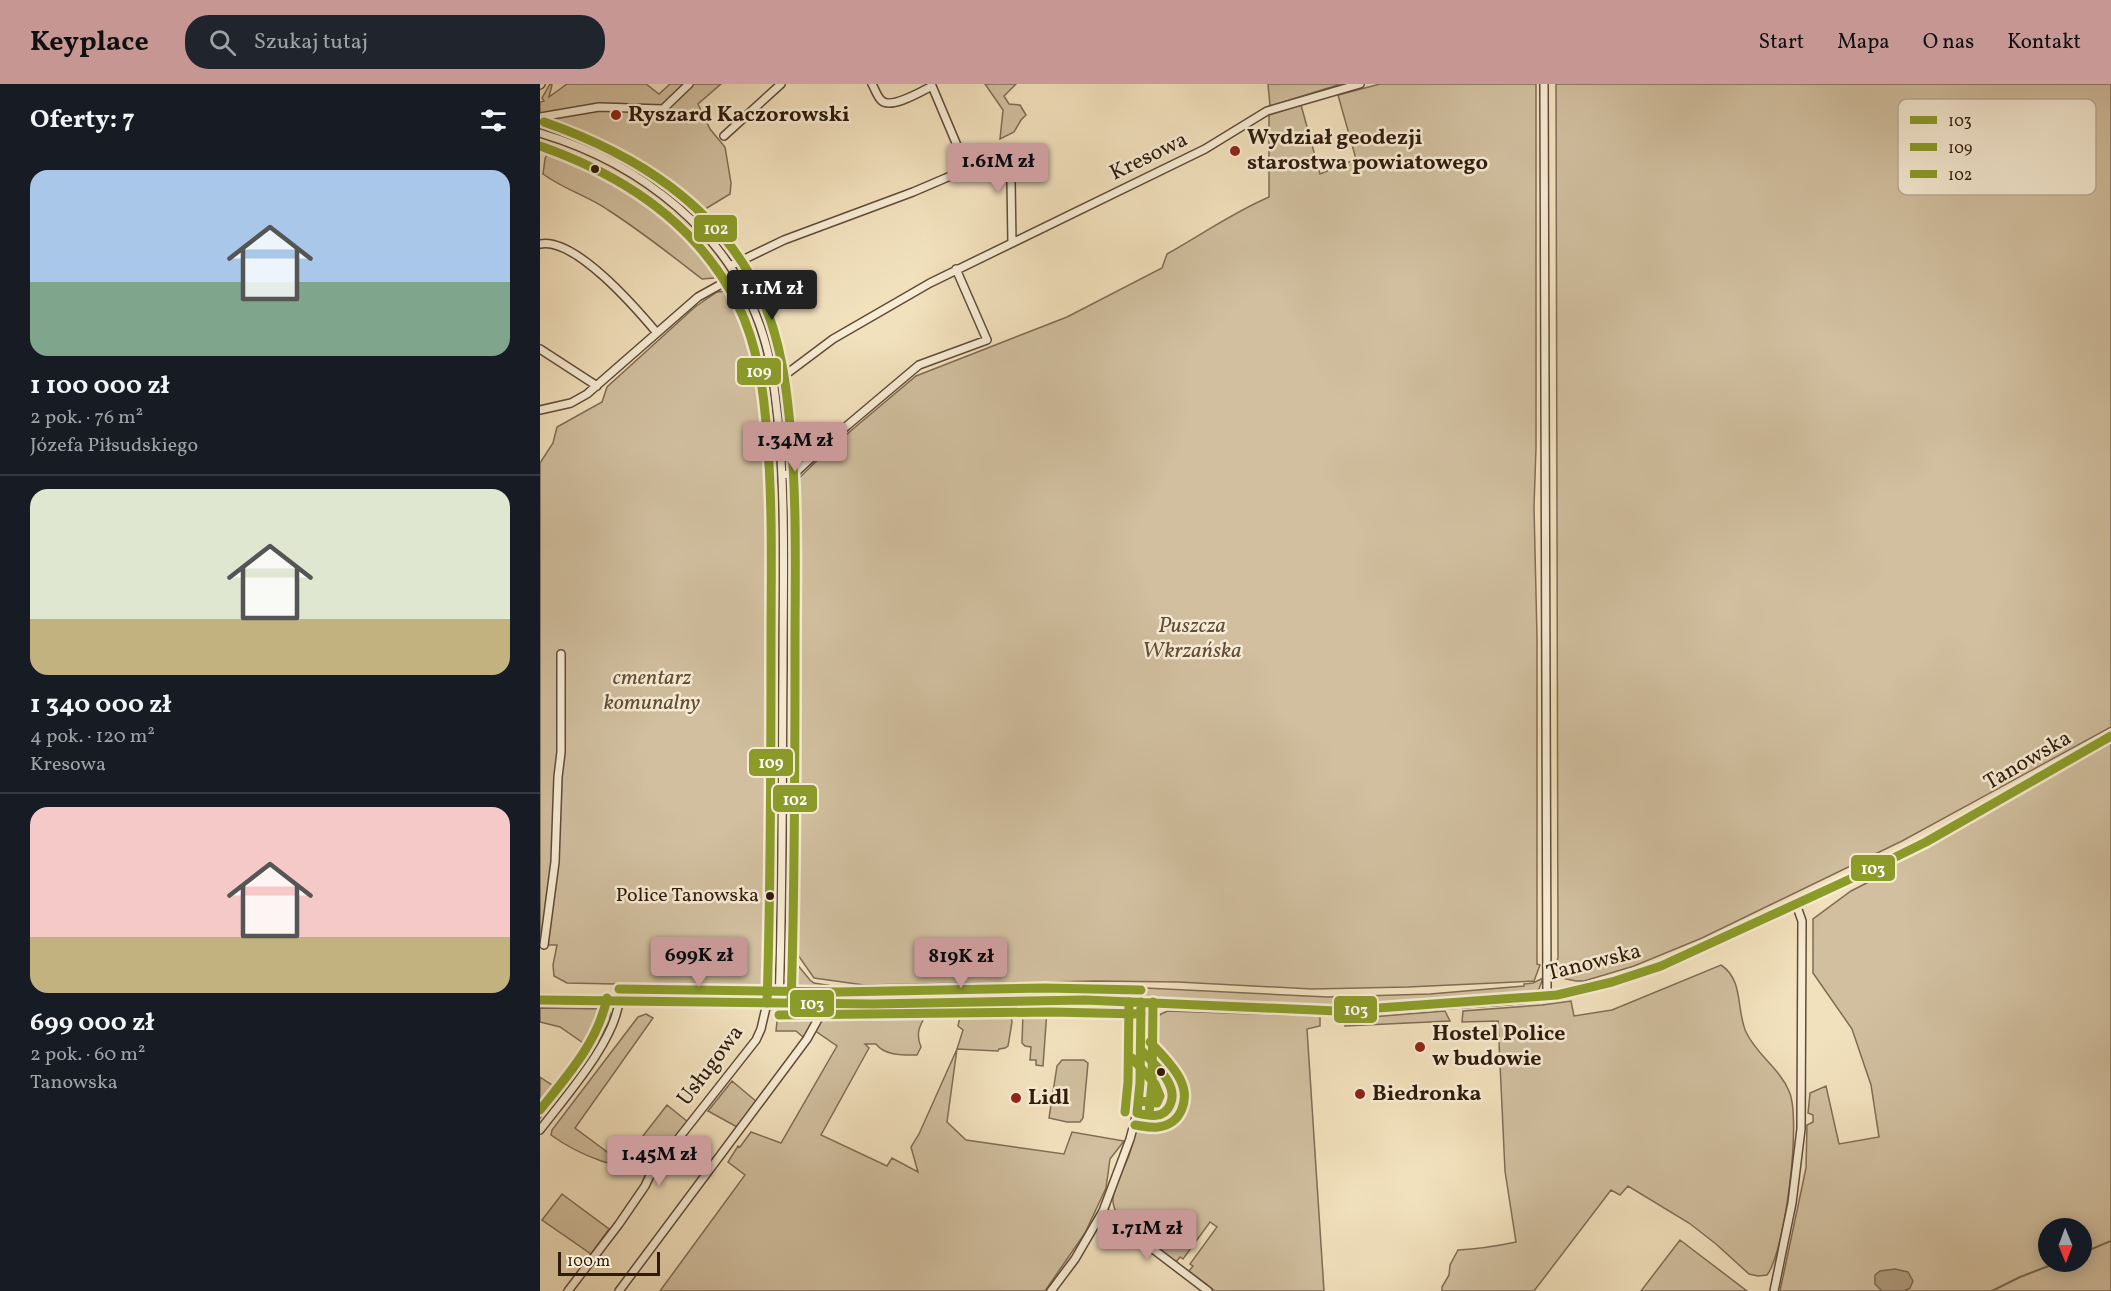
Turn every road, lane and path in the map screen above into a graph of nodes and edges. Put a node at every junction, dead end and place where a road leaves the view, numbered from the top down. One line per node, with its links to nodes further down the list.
1 (689, 84): 6 (street)
2 (781, 84): 8 (street)
3 (872, 84): 9 (street)
4 (1360, 84): 11 (street, Kresowa)
5 (1544, 84): 27 (street)
6 (540, 117)
7 (540, 133): 12 (street)
8 (724, 136)
9 (967, 169): 11 (street); 12 (street)
10 (540, 243): 15 (street)
11 (1012, 243): 13 (street, Kresowa)
12 (730, 266): 14 (street)
13 (956, 269): 17 (street, Kresowa); 21 (street)
14 (736, 276): 15 (street); 17 (street)
15 (657, 333): 18 (street)
16 (540, 350): 18 (street)
17 (772, 379): 22 (street)
18 (597, 386): 19 (street)
19 (540, 410)
20 (817, 431): 21 (street)
21 (816, 455): 22 (street)
22 (782, 475): 32 (street)
23 (561, 654): 26 (street)
24 (2111, 736): 25 (main road, Tanowska)
25 (1796, 904): 27 (main road, Tanowska); 40 (street)
26 (544, 945)
27 (1547, 996): 30 (main road, Tanowska)
28 (540, 1000): 29 (main road, Tanowska)
29 (619, 1000): 31 (main road, Tanowska); 34 (street)
30 (1141, 1002): 33 (main road, Tanowska); 35 (street)
31 (767, 1003): 32 (main road, Tanowska); 36 (street, Usługowa)
32 (779, 1003): 33 (main road, Tanowska)
33 (822, 1004): 37 (street)
34 (540, 1130)
35 (1103, 1211): 38 (street); 39 (street)
36 (568, 1291)
37 (619, 1291)
38 (1051, 1291)
39 (1208, 1291)
40 (1774, 1291)

